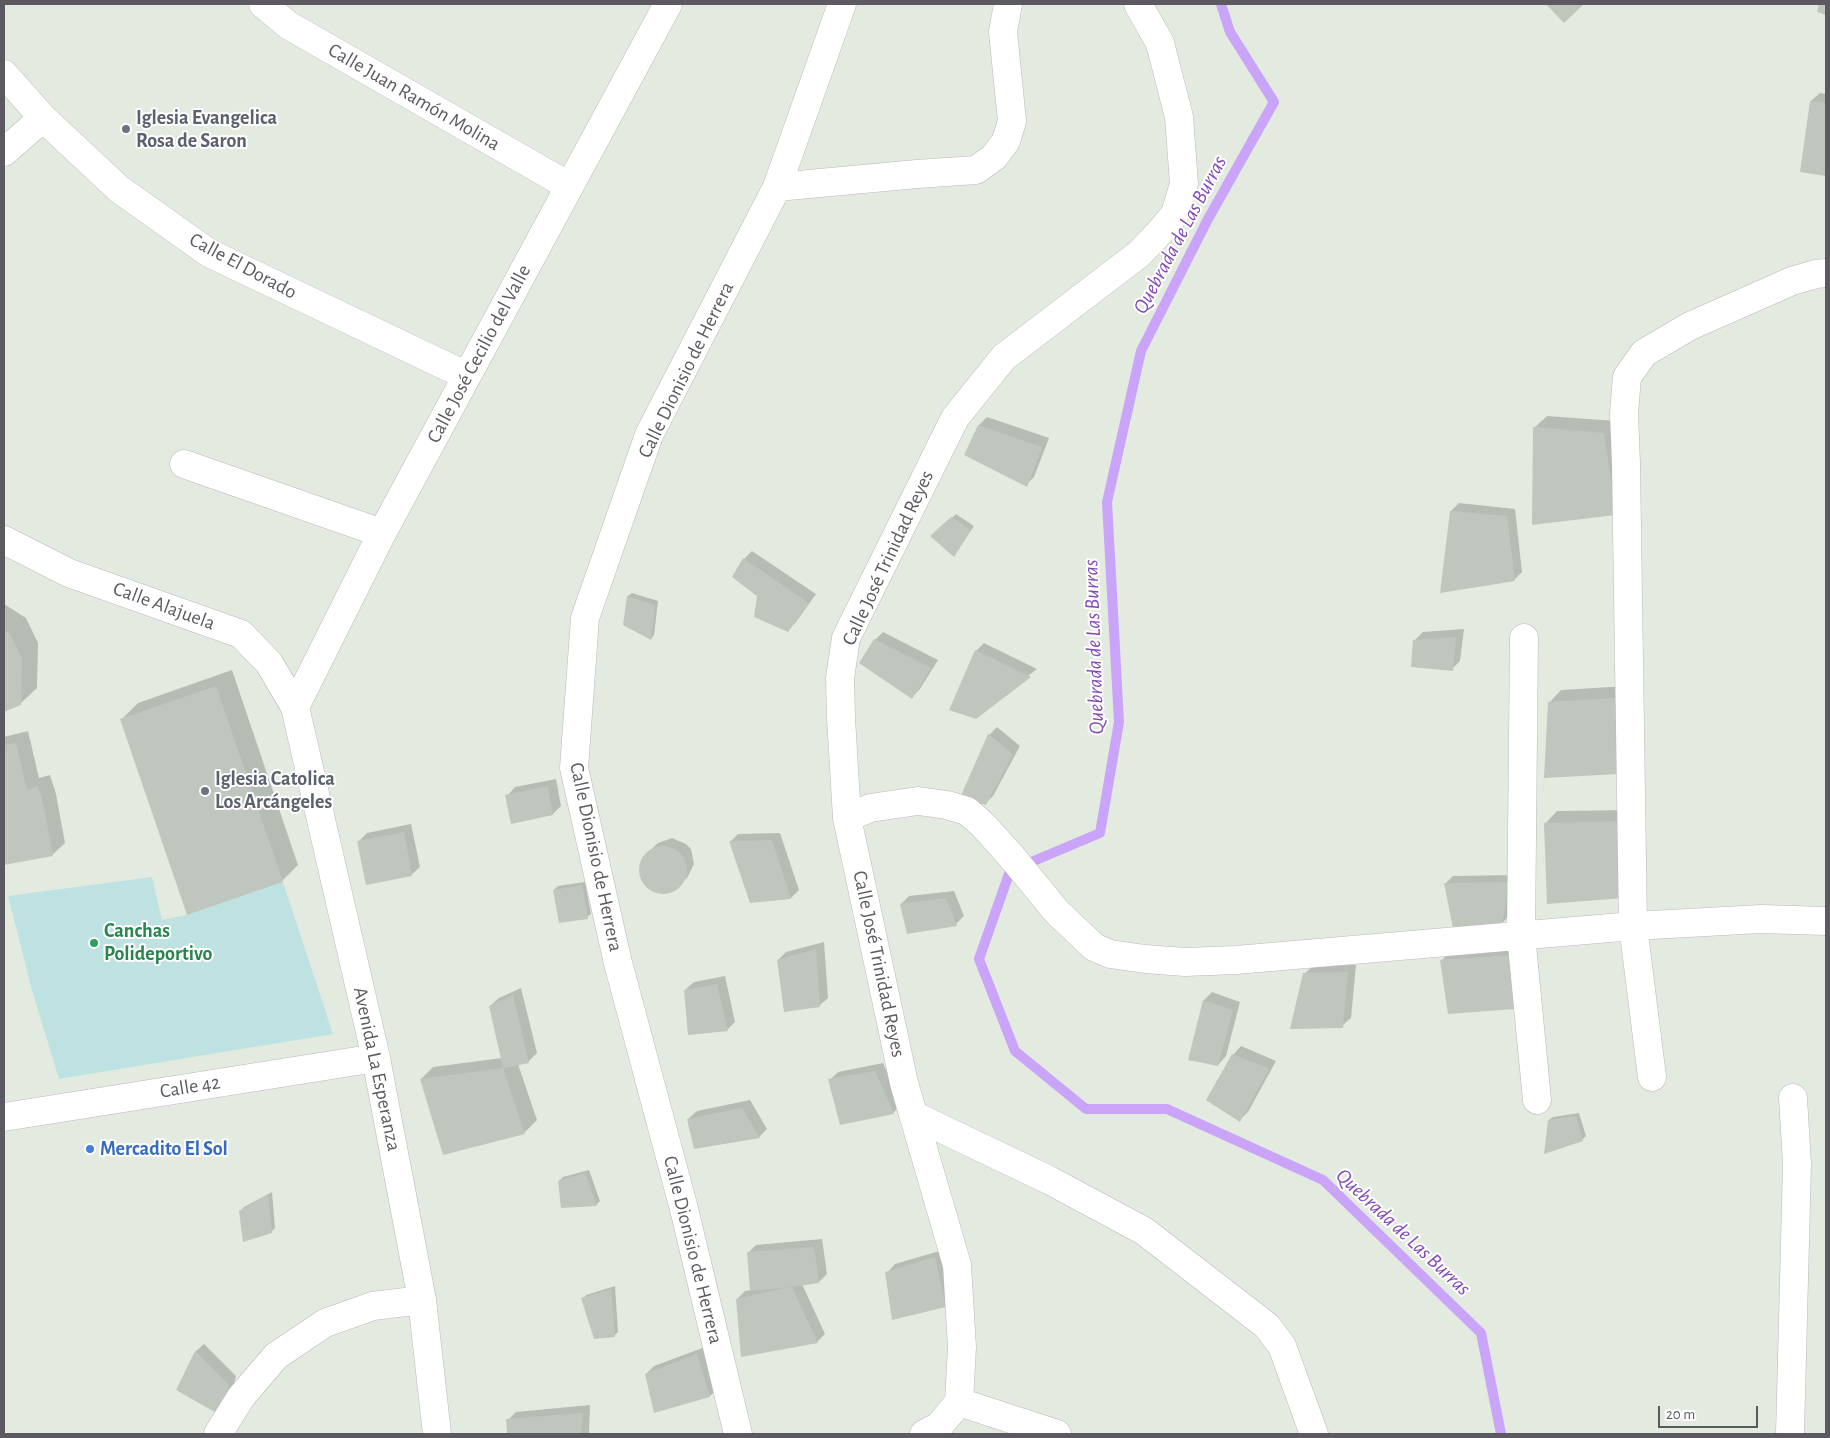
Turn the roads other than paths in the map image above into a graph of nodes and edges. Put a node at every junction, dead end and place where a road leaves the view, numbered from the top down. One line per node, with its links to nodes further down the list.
1 (263, 4): 9 (street, Calle Juan Ramón Molina)
2 (668, 4): 9 (street, Calle José Cecilio del Valle)
3 (842, 4): 10 (street)
4 (1008, 4): 10 (street)
5 (1138, 4): 18 (street, Calle José Trinidad Reyes)
6 (4, 74): 7 (street, Calle El Dorado)
7 (43, 118): 8 (street); 12 (street, Calle El Dorado)
8 (4, 152)
9 (569, 186): 12 (street, Calle José Cecilio del Valle)
10 (778, 187): 32 (street, Calle Dionisio de Herrera)
11 (1826, 272): 20 (street)
12 (466, 376): 14 (street, Calle José Cecilio del Valle)
13 (184, 464): 14 (street)
14 (380, 535): 17 (street, Calle José Cecilio del Valle)
15 (4, 540): 17 (street, Calle Alajuela)
16 (1524, 638): 21 (street)
17 (295, 707): 22 (street, Avenida La Esperanza)
18 (848, 818): 21 (street); 26 (street, Calle José Trinidad Reyes)
19 (1826, 921): 20 (street)
20 (1633, 926): 21 (street); 23 (street)
21 (1521, 935): 25 (street)
22 (376, 1058): 27 (street, Calle 42); 28 (street, Avenida La Esperanza)
23 (1652, 1076)
24 (1793, 1098): 36 (street)
25 (1536, 1100)
26 (913, 1115): 29 (street, Calle José Trinidad Reyes); 35 (street)
27 (4, 1117)
28 (422, 1300): 30 (street); 31 (street, Avenida La Esperanza)
29 (959, 1402): 33 (street); 34 (street)
30 (218, 1434)
31 (437, 1434)
32 (738, 1434)
33 (924, 1434)
34 (1057, 1434)
35 (1314, 1434)
36 (1790, 1434)

